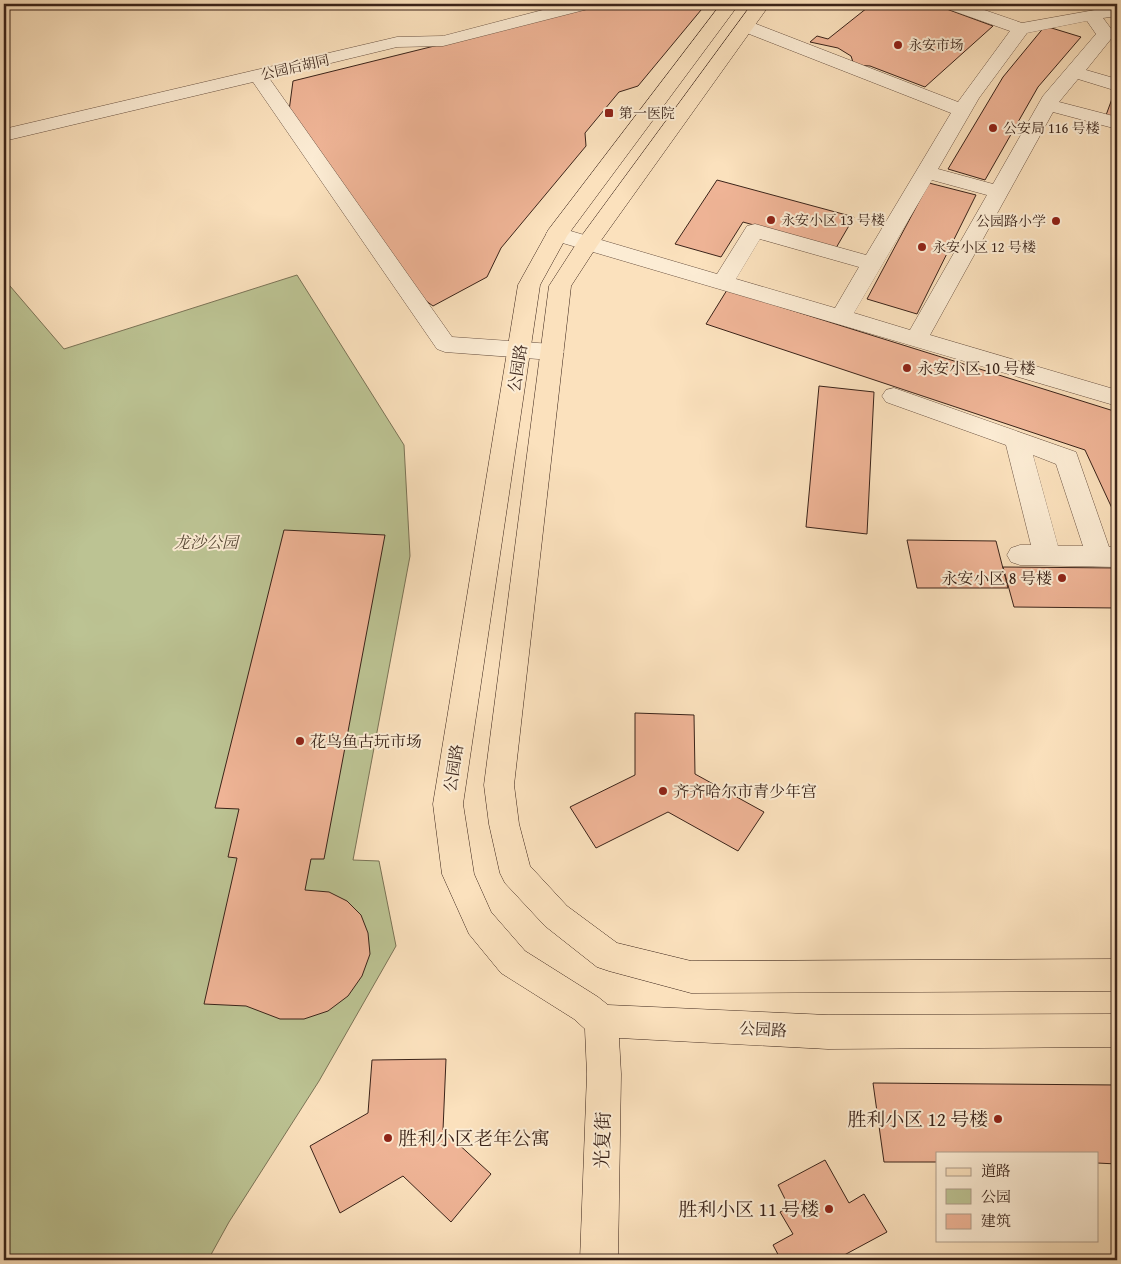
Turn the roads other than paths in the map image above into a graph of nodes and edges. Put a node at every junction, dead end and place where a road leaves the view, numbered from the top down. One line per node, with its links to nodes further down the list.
1 (586, 4): 9 (street, 公园后胡同)
2 (730, 4): 17 (main road, 公园路)
3 (761, 4): 6 (main road, 公园路)
4 (956, 4): 7 (street)
5 (1104, 10): 7 (street); 8 (street)
6 (745, 26): 12 (street); 18 (main road, 公园路)
7 (1021, 29): 12 (street)
8 (1074, 72): 10 (street); 11 (street)
9 (258, 75): 14 (street, 公园后胡同); 23 (street)
10 (1117, 85)
11 (1048, 105): 13 (street); 16 (street)
12 (962, 110): 15 (street)
13 (1117, 123)
14 (4, 136)
15 (926, 172): 16 (street); 19 (street)
16 (998, 192): 22 (street)
17 (557, 234): 18 (street); 23 (main road, 公园路)
18 (588, 243): 20 (street); 24 (main road, 公园路)
19 (872, 264): 20 (street); 21 (street)
20 (722, 282): 21 (street)
21 (841, 317): 22 (street)
22 (916, 339): 26 (street)
23 (521, 350): 24 (street); 32 (main road, 公园路)
24 (552, 352): 31 (main road, 公园路)
25 (894, 396): 27 (street)
26 (1117, 398)
27 (1016, 440): 29 (street); 30 (street)
28 (1020, 555): 29 (street)
29 (1048, 555): 30 (street)
30 (1108, 556)
31 (1117, 975)
32 (601, 1020): 33 (main road, 公园路); 34 (main road, 光复街)
33 (1117, 1032)
34 (599, 1260)

